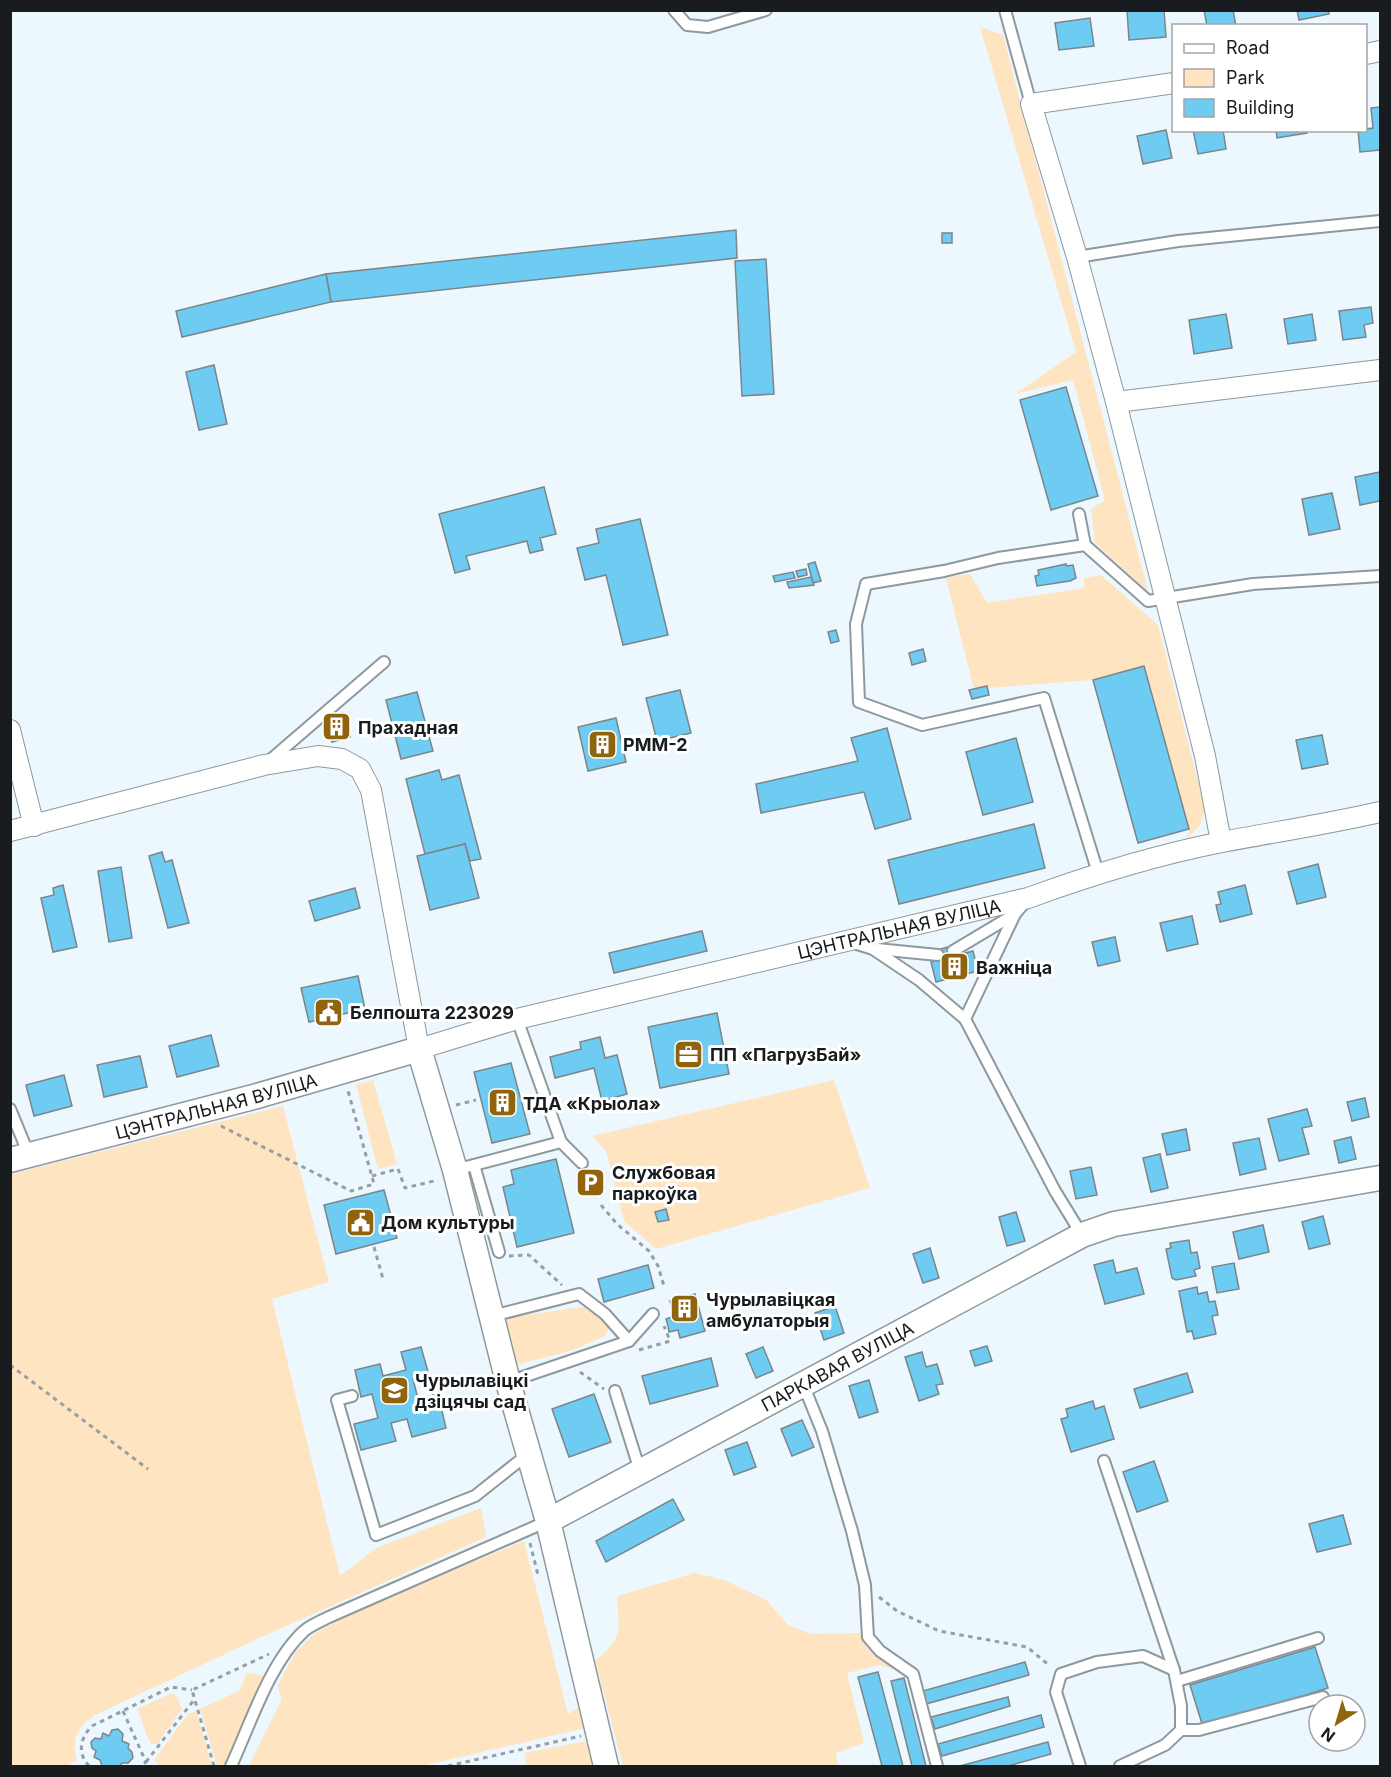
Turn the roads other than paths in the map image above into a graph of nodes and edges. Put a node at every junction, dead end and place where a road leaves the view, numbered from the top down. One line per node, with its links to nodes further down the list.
1 (674, 10): 2 (lane)
2 (766, 10)
3 (1006, 10): 5 (lane)
4 (1172, 83): 5 (street)
5 (1030, 104): 7 (street)
6 (1380, 221): 7 (lane)
7 (1077, 257): 9 (street)
8 (1380, 370): 9 (street)
9 (1116, 402): 13 (street)
10 (1078, 514): 11 (lane)
11 (1085, 545): 13 (lane); 21 (lane)
12 (1380, 576): 13 (lane)
13 (1164, 599): 20 (street)
14 (384, 662): 16 (lane)
15 (10, 730): 18 (street)
16 (264, 765): 18 (street); 30 (street)
17 (1380, 812): 20 (street, ЦЭНТРАЛЬНАЯ ВУЛІЦА)
18 (34, 826): 19 (street)
19 (10, 831)
20 (1221, 842): 21 (street, ЦЭНТРАЛЬНАЯ ВУЛІЦА)
21 (1098, 873): 22 (street, ЦЭНТРАЛЬНАЯ ВУЛІЦА)
22 (1028, 898): 23 (lane); 24 (street, ЦЭНТРАЛЬНАЯ ВУЛІЦА)
23 (1015, 914): 26 (lane); 29 (lane)
24 (848, 941): 25 (lane); 28 (street, ЦЭНТРАЛЬНАЯ ВУЛІЦА)
25 (873, 949): 27 (lane); 29 (lane)
26 (953, 951)
27 (938, 955)
28 (517, 1019): 30 (street, ЦЭНТРАЛЬНАЯ ВУЛІЦА); 32 (lane)
29 (965, 1019): 37 (lane)
30 (419, 1049): 33 (street, ЦЭНТРАЛЬНАЯ ВУЛІЦА); 35 (street)
31 (10, 1109): 33 (lane)
32 (561, 1142): 34 (lane); 35 (lane)
33 (20, 1157)
34 (582, 1163)
35 (458, 1171): 38 (lane); 40 (street)
36 (1380, 1178): 37 (street, ПАРКАВАЯ ВУЛІЦА)
37 (1082, 1235): 43 (street, ПАРКАВАЯ ВУЛІЦА)
38 (499, 1252)
39 (653, 1314): 41 (lane)
40 (492, 1316): 41 (lane); 42 (street)
41 (629, 1341): 42 (lane)
42 (508, 1382): 46 (street)
43 (802, 1384): 48 (street, ПАРКАВАЯ ВУЛІЦА); 56 (lane)
44 (610, 1390): 48 (lane)
45 (352, 1396): 46 (lane)
46 (528, 1454): 49 (street)
47 (1104, 1461): 51 (lane)
48 (639, 1471): 49 (street, ПАРКАВАЯ ВУЛІЦА)
49 (548, 1521): 54 (lane); 55 (street)
50 (1318, 1638): 51 (lane)
51 (1175, 1676): 53 (lane); 57 (lane)
52 (1307, 1701): 53 (lane)
53 (1181, 1730): 58 (lane)
54 (231, 1767)
55 (606, 1767)
56 (937, 1767)
57 (1080, 1767)
58 (1120, 1767)

